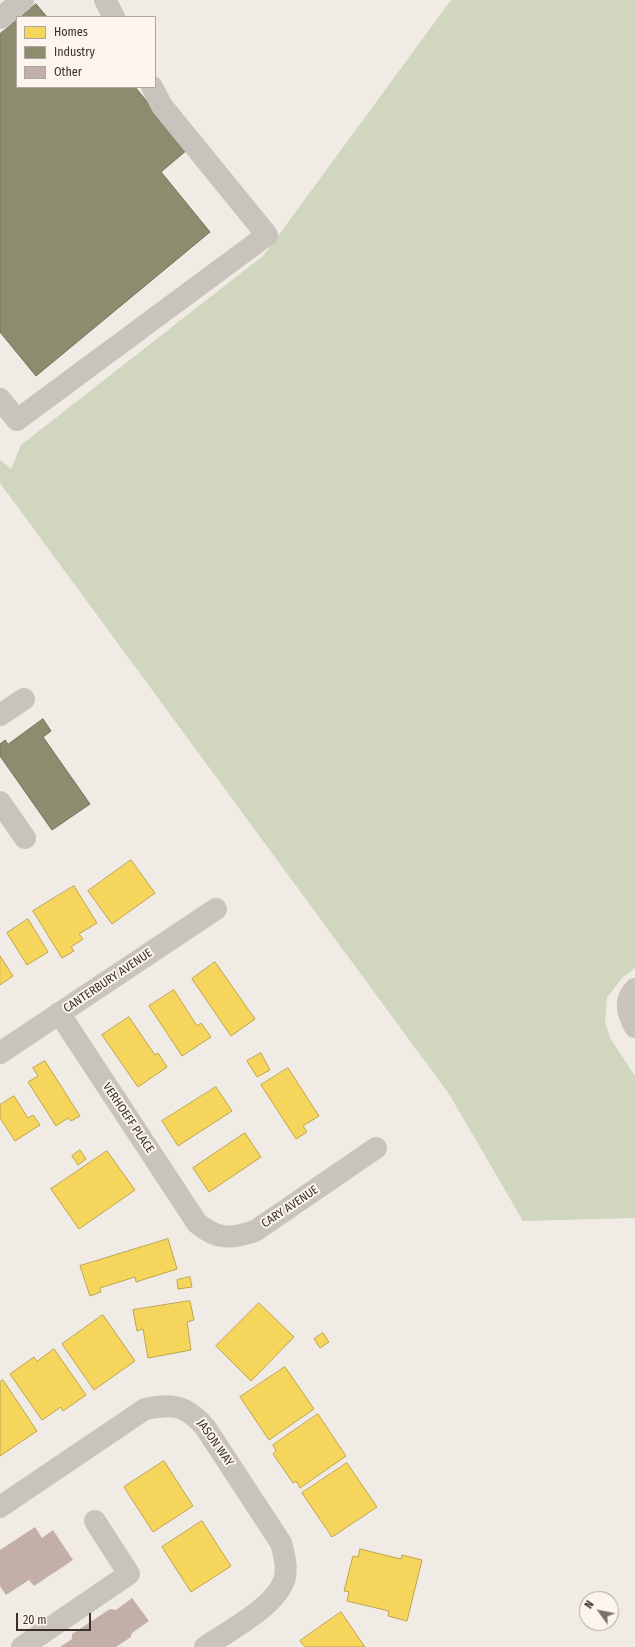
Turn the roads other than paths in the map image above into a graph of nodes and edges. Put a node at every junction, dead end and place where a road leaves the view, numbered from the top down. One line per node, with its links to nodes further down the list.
1 (22, 0): 4 (street)
2 (105, 0): 3 (street)
3 (113, 16)
4 (0, 18)
5 (153, 88): 6 (street)
6 (0, 399)
7 (24, 699): 8 (street)
8 (0, 715)
9 (0, 802): 10 (street)
10 (25, 838)
11 (216, 908): 13 (street, CANTERBURY AVENUE)
12 (635, 989): 14 (street)
13 (59, 1013): 15 (street, CANTERBURY AVENUE); 17 (street, VERHOEFF PLACE)
14 (635, 1027)
15 (0, 1053)
16 (376, 1148): 17 (street, CARY AVENUE)
17 (198, 1223)
18 (0, 1507): 21 (street, JASON WAY)
19 (95, 1521): 20 (street)
20 (22, 1647)
21 (205, 1647)

